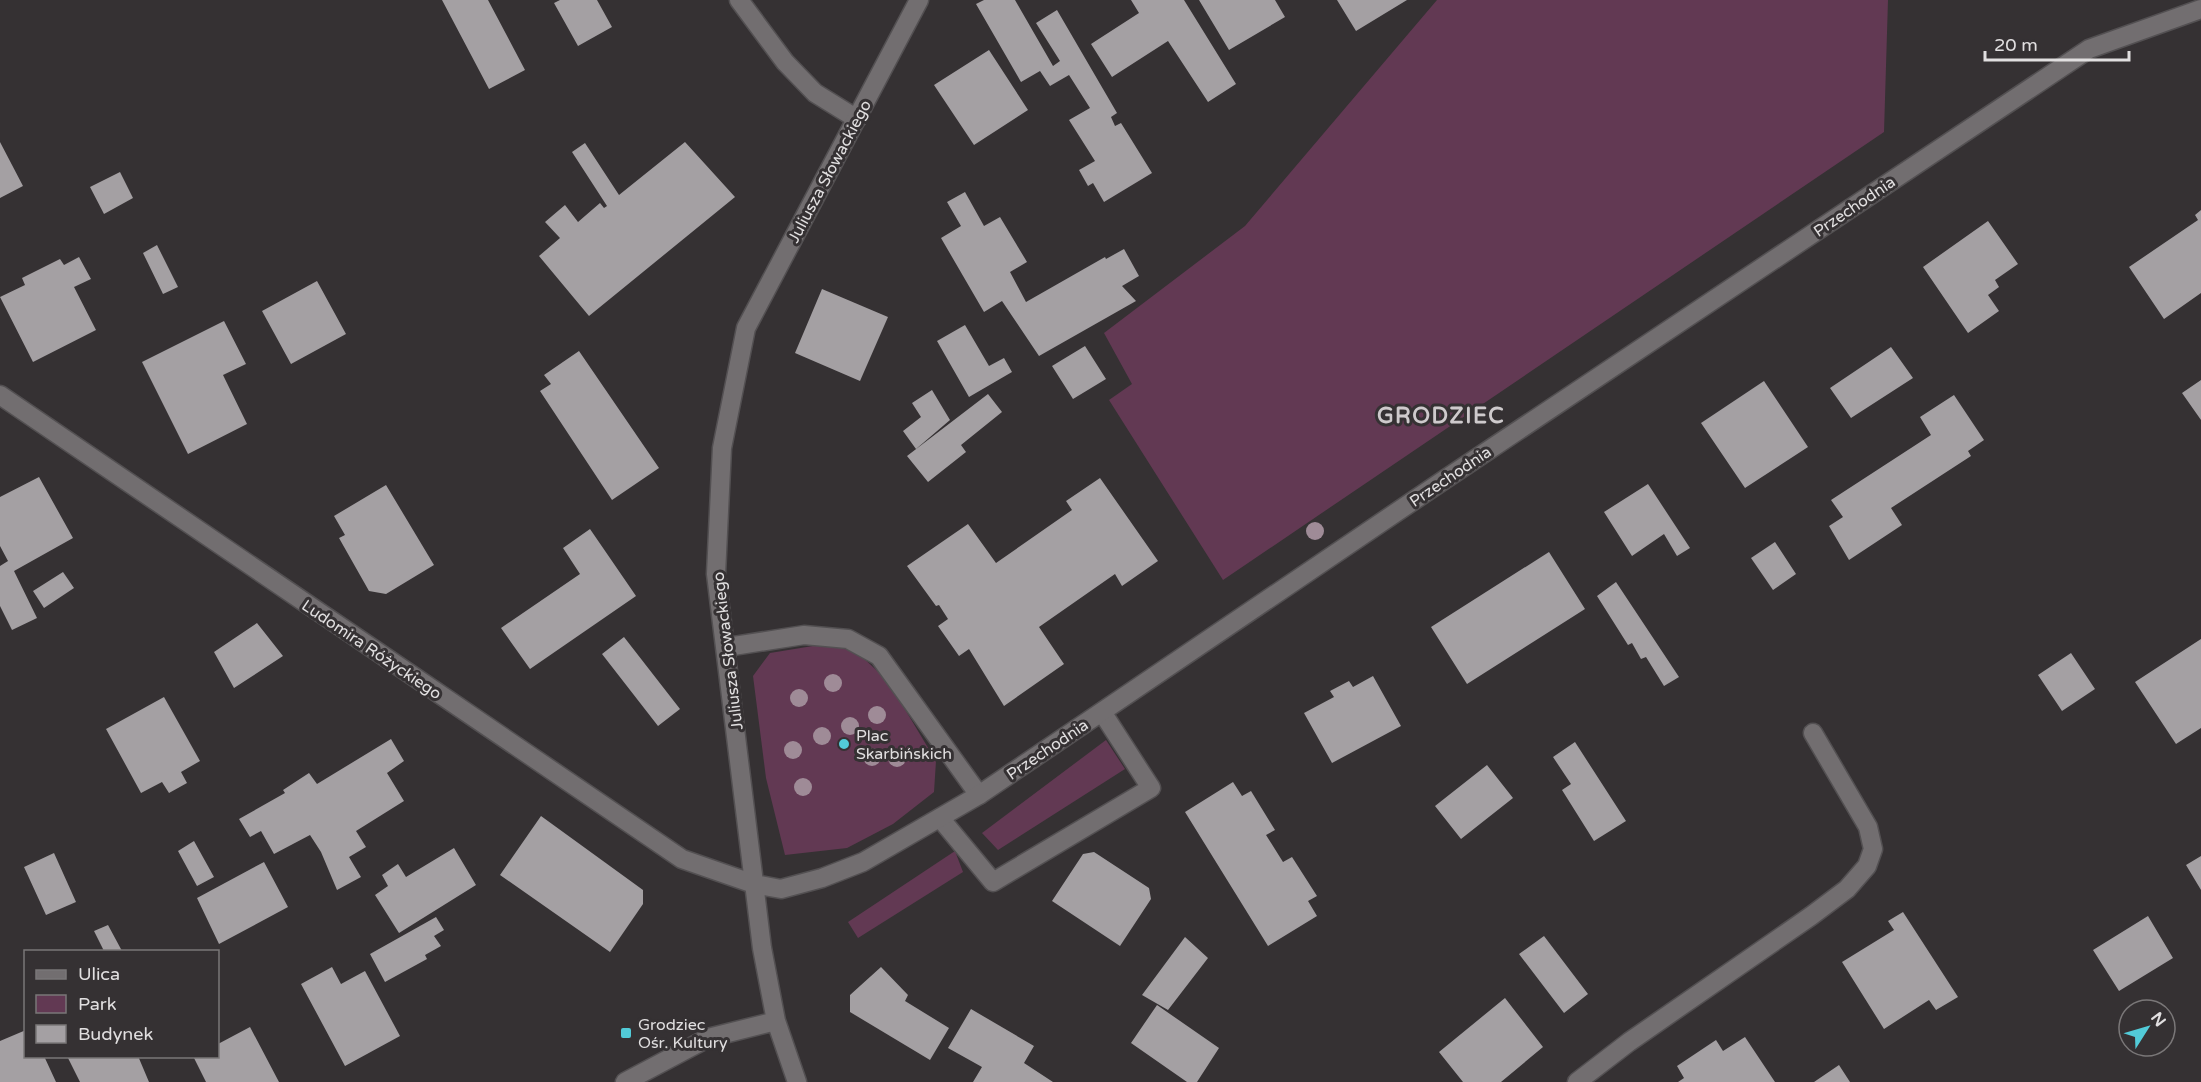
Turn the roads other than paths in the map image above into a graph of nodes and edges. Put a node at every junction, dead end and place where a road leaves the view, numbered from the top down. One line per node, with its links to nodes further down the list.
1 (739, 0): 4 (street)
2 (919, 0): 4 (street, Juliusza Słowackiego)
3 (2201, 9): 7 (street, Przechodnia)
4 (857, 119): 6 (street, Juliusza Słowackiego)
5 (0, 395): 11 (street, Ludomira Różyckiego)
6 (727, 647): 9 (street); 11 (street, Juliusza Słowackiego)
7 (1102, 712): 9 (street, Przechodnia); 10 (street)
8 (1813, 733): 15 (street)
9 (979, 795): 10 (street, Przechodnia)
10 (940, 818): 11 (street, Przechodnia)
11 (754, 884): 12 (street, Juliusza Słowackiego)
12 (776, 1021): 13 (street); 14 (street, Juliusza Słowackiego)
13 (625, 1082)
14 (797, 1082)
15 (1577, 1082)

